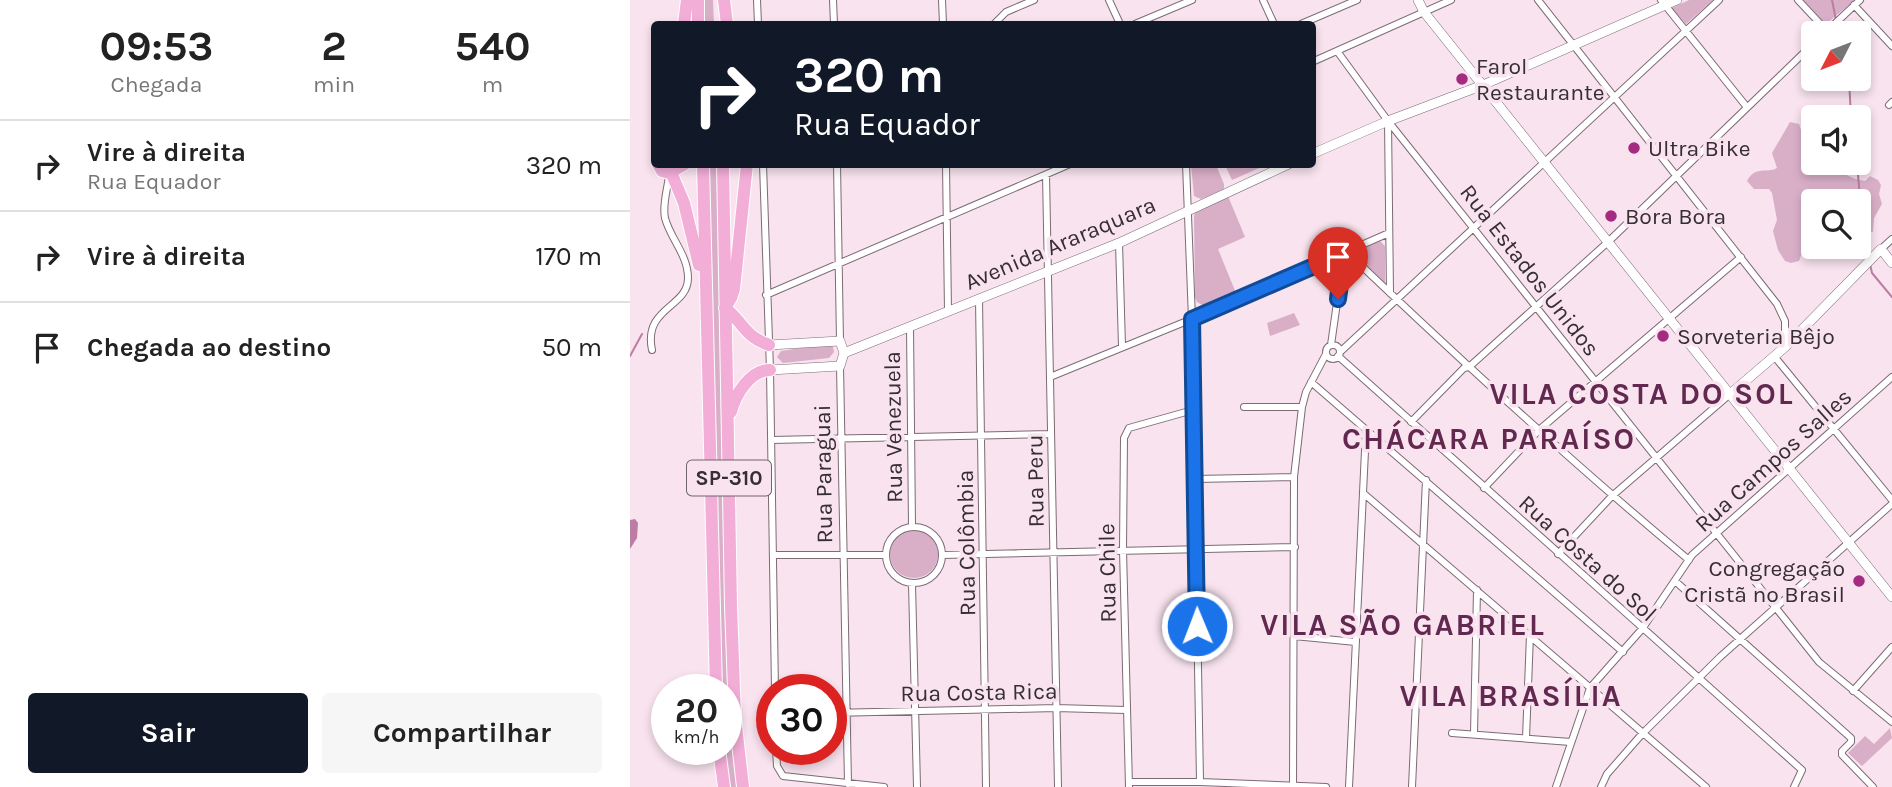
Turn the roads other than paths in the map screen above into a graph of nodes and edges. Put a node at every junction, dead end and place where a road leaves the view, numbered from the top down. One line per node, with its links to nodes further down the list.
1 (687, 0): 22 (highway)
2 (698, 0): 23 (highway)
3 (717, 0): 24 (highway)
4 (724, 0): 25 (highway)
5 (757, 0): 26 (street)
6 (833, 0): 27 (street)
7 (942, 0): 28 (street)
8 (1034, 0): 29 (street)
9 (1109, 0): 30 (street)
10 (1192, 0): 31 (street)
11 (1263, 0): 32 (street)
12 (1357, 0): 33 (street)
13 (1418, 0): 21 (street)
14 (1451, 0): 21 (street)
15 (1538, 0): 37 (street)
16 (1677, 0): 19 (street)
17 (1719, 0): 36 (street)
18 (1798, 0): 34 (street)
19 (1663, 2): 36 (street); 37 (street)
20 (1855, 5): 35 (street); 38 (street)
21 (1424, 12): 39 (street); 42 (street)
22 (684, 21)
23 (698, 21)
24 (718, 21)
25 (727, 21)
26 (758, 21)
27 (834, 21)
28 (943, 21)
29 (997, 21)
30 (1119, 21)
31 (1142, 21)
32 (1273, 21)
33 (1308, 21)
34 (1818, 21)
35 (1838, 21)
36 (1686, 32): 43 (street); 44 (street)
37 (1574, 45): 42 (street); 43 (street)
38 (1892, 46)
39 (1337, 51): 41 (street); 45 (street, Rua Estados Unidos)
40 (1801, 55): 44 (street)
41 (1316, 60)
42 (1483, 85): 45 (street); 47 (street)
43 (1615, 96): 47 (street); 61 (street)
44 (1746, 106): 61 (street)
45 (1388, 121): 46 (street); 64 (street, Rua Estados Unidos); 65 (street)
46 (1316, 152)
47 (1545, 163): 64 (street); 67 (street)
48 (660, 168): 59 (highway)
49 (678, 168): 59 (highway)
50 (703, 168): 85 (highway, SP-310)
51 (723, 168): 80 (highway, SP-310)
52 (744, 168): 80 (highway)
53 (763, 168): 76 (street)
54 (837, 168): 72 (street)
55 (946, 168): 63 (street)
56 (1061, 168): 60 (street)
57 (1186, 168): 62 (street)
58 (1280, 168): 62 (street, Avenida Araraquara)
59 (670, 173): 85 (highway); 91 (street)
60 (1046, 175): 63 (street); 74 (street, Rua Peru)
61 (1677, 177): 67 (street); 71 (street)
62 (1189, 209): 68 (street, Avenida Araraquara); 83 (street)
63 (948, 215): 72 (street); 81 (street)
64 (1474, 227): 78 (street); 79 (street, Rua Estados Unidos)
65 (1389, 233): 70 (street); 75 (street)
66 (1892, 239): 69 (street)
67 (1608, 242): 79 (street); 82 (street)
68 (1119, 243): 74 (street, Avenida Araraquara); 89 (street)
69 (1880, 251): 73 (street); 90 (street)
70 (1345, 252): 75 (street); 83 (street); 88 (street)
71 (1741, 257): 82 (street); 90 (street)
72 (839, 263): 76 (street); 86 (street)
73 (1892, 263)
74 (1048, 272): 77 (street, Avenida Araraquara); 100 (street, Rua Peru)
75 (1390, 293): 78 (street)
76 (766, 295): 87 (street)
77 (979, 299): 81 (street, Avenida Araraquara); 112 (street, Rua Colômbia)
78 (1397, 300): 94 (street); 97 (street)
79 (1535, 306): 97 (street); 102 (street, Rua Estados Unidos)
80 (725, 308): 87 (highway); 117 (highway, SP-310)
81 (948, 311): 84 (street, Avenida Araraquara)
82 (1669, 318): 102 (street); 104 (street)
83 (1192, 319): 89 (street); 107 (street)
84 (910, 327): 92 (street, Avenida Araraquara); 114 (street, Rua Venezuela)
85 (706, 339): 154 (highway, SP-310)
86 (840, 341): 87 (street); 92 (street)
87 (768, 345): 98 (street)
88 (1331, 345): 93 (street); 94 (street)
89 (1122, 346): 100 (street)
90 (1785, 347): 95 (street)
91 (652, 350)
92 (844, 353): 96 (street, Rua Paraguai)
93 (1326, 354): 94 (street); 99 (street)
94 (1337, 356): 99 (street); 108 (street, Rua Costa do Sol)
95 (1774, 356): 104 (street); 109 (street)
96 (840, 366): 98 (street); 115 (street, Rua Paraguai)
97 (1469, 367): 108 (street); 111 (street)
98 (770, 370): 116 (street); 117 (highway)
99 (1317, 372): 103 (street)
100 (1050, 377): 113 (street, Rua Peru)
101 (1892, 377): 109 (street, Rua Campos Salles)
102 (1595, 381): 111 (street); 118 (street, Rua Estados Unidos)
103 (1311, 382): 106 (street); 110 (street)
104 (1729, 395): 118 (street); 119 (street)
105 (1244, 407): 106 (street)
106 (1302, 407): 120 (street)
107 (1193, 410): 121 (street); 133 (street, Rua Chile)
108 (1411, 422): 123 (street, Rua Costa do Sol)
109 (1833, 429): 119 (street, Rua Campos Salles); 126 (street)
110 (1366, 430): 122 (street); 124 (street)
111 (1539, 430): 123 (street); 125 (street)
112 (981, 434): 113 (street); 114 (street); 135 (street, Rua Colômbia)
113 (1051, 434): 134 (street, Rua Peru)
114 (911, 435): 115 (street); 127 (street, Rua Venezuela)
115 (842, 437): 116 (street); 138 (street, Rua Paraguai)
116 (771, 440): 137 (street)
117 (728, 444): 155 (highway, SP-310)
118 (1656, 458): 125 (street); 128 (street, Rua Estados Unidos)
119 (1788, 470): 128 (street, Rua Campos Salles); 130 (street)
120 (1294, 477): 121 (street); 131 (street)
121 (1195, 479): 132 (street)
122 (1426, 480): 129 (street); 153 (street)
123 (1484, 488): 136 (street, Rua Costa do Sol)
124 (1363, 493): 129 (street); 151 (street)
125 (1612, 496): 136 (street); 141 (street)
126 (1892, 502): 130 (street)
127 (912, 526): 139 (street); 140 (street)
128 (1716, 534): 141 (street, Rua Campos Salles); 146 (street, Rua Estados Unidos)
129 (1422, 542): 144 (street); 192 (street)
130 (1849, 545): 145 (street); 146 (street)
131 (1295, 547): 132 (street); 149 (street)
132 (1196, 548): 133 (street); 178 (street)
133 (1123, 550): 134 (street); 163 (street, Rua Chile)
134 (1054, 551): 135 (street); 161 (street, Rua Peru)
135 (984, 552): 140 (street); 162 (street, Rua Colômbia)
136 (1558, 554): 147 (street, Rua Costa do Sol)
137 (773, 555): 138 (street); 156 (street)
138 (843, 555): 139 (street); 157 (street, Rua Paraguai)
139 (886, 555): 143 (street)
140 (943, 555): 143 (street)
141 (1689, 560): 142 (street, Rua Campos Salles)
142 (1675, 580): 147 (street, Rua Campos Salles); 150 (street)
143 (912, 584): 164 (street)
144 (1477, 590): 148 (street); 168 (street)
145 (1892, 597)
146 (1776, 609): 150 (street); 160 (street, Rua Estados Unidos)
147 (1642, 629): 153 (street, Rua Campos Salles); 158 (street, Rua Costa do Sol)
148 (1531, 635): 159 (street); 170 (street)
149 (1294, 636): 151 (street); 181 (street)
150 (1740, 639): 158 (street); 197 (street)
151 (1356, 642): 191 (street)
152 (1892, 647): 160 (street)
153 (1623, 652): 159 (street, Rua Campos Salles)
154 (716, 674)
155 (734, 674)
156 (775, 674)
157 (845, 674)
158 (1697, 678): 169 (street); 196 (street, Rua Costa do Sol)
159 (1590, 688): 169 (street); 171 (street, Rua Campos Salles)
160 (1853, 691): 166 (street, Rua Estados Unidos)
161 (1056, 708): 162 (street, Rua Costa Rica); 163 (street, Rua Costa Rica); 189 (street, Rua Peru)
162 (985, 709): 164 (street, Rua Costa Rica); 188 (street, Rua Colômbia)
163 (1126, 710): 180 (street, Rua Chile)
164 (917, 711): 165 (street, Rua Costa Rica); 187 (street)
165 (847, 712)
166 (1892, 722)
167 (1452, 733): 168 (street)
168 (1474, 734): 170 (street)
169 (1642, 734): 194 (street); 195 (street)
170 (1526, 738): 171 (street)
171 (1571, 742): 193 (street, Rua Campos Salles)
172 (847, 748): 179 (street, Rua Paraguai)
173 (742, 752): 185 (highway)
174 (718, 765): 182 (highway)
175 (721, 765): 183 (highway)
176 (740, 765): 184 (highway, SP-310)
177 (777, 765): 179 (street)
178 (1200, 782): 180 (street); 181 (street)
179 (848, 784): 186 (street)
180 (1129, 785)
181 (1293, 786): 190 (street)
182 (717, 787)
183 (724, 787)
184 (743, 787)
185 (749, 787)
186 (884, 787)
187 (917, 787)
188 (986, 787)
189 (1058, 787)
190 (1325, 787)
191 (1349, 787)
192 (1412, 787)
193 (1556, 787)
194 (1601, 787)
195 (1706, 787)
196 (1794, 787)
197 (1872, 787)

